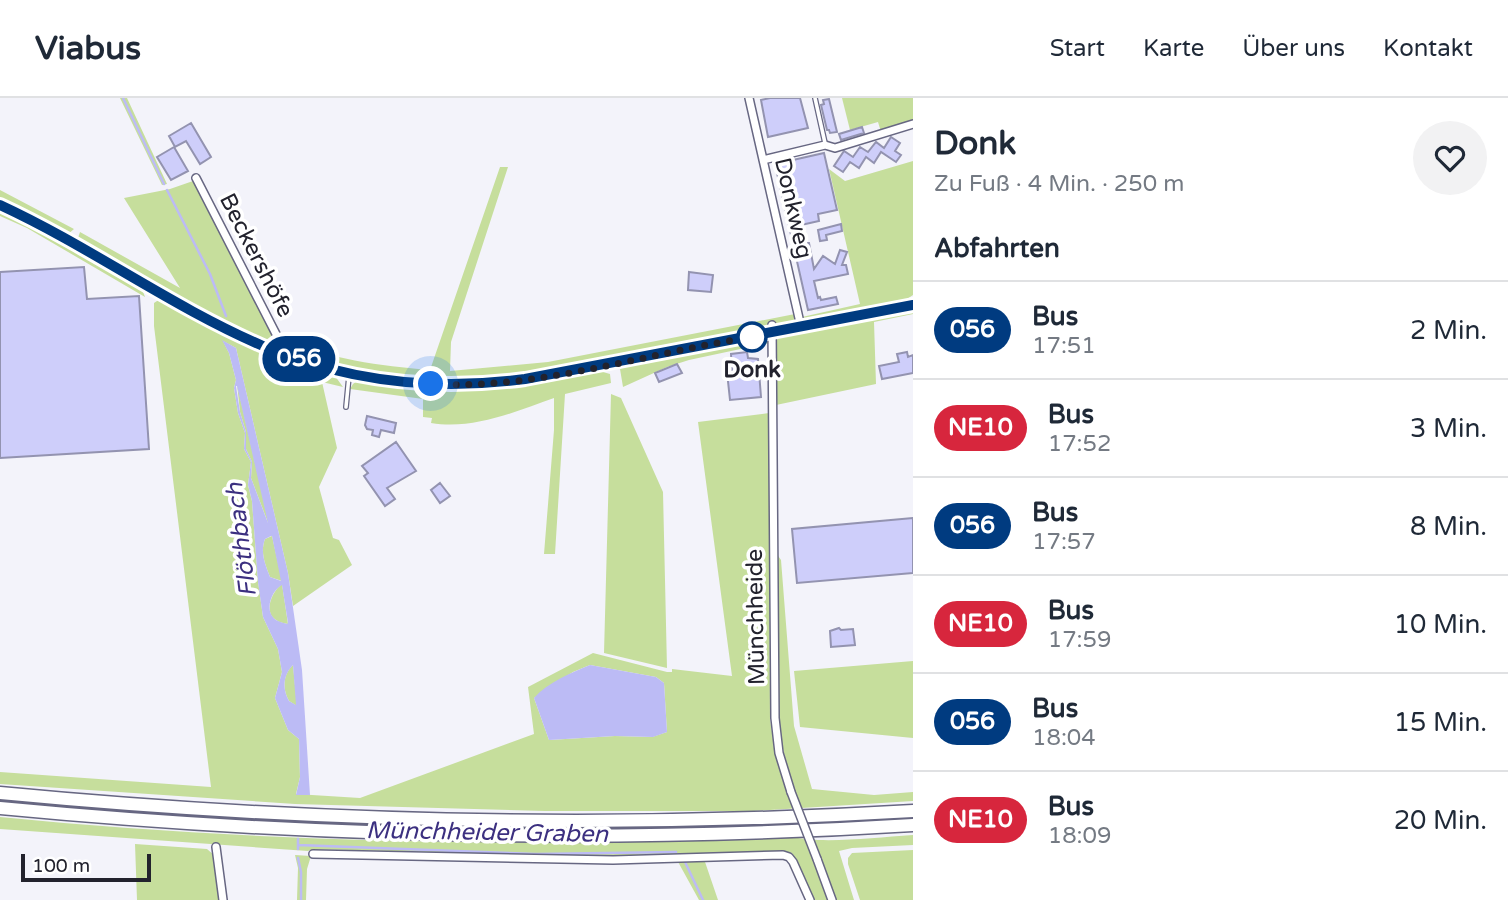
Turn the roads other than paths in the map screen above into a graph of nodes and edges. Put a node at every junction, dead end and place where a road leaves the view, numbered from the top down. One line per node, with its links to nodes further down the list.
1 (749, 98): 5 (street, Donkweg)
2 (815, 98): 4 (lane)
3 (913, 124): 4 (street)
4 (825, 145): 5 (street)
5 (763, 160): 9 (street, Donkweg)
6 (196, 178): 11 (street, Beckershöfe)
7 (0, 205): 11 (street, Beckershöfe)
8 (913, 305): 9 (street, Beckershöfe)
9 (801, 327): 10 (street, Beckershöfe)
10 (772, 329): 12 (street, Beckershöfe); 22 (street, Münchheide, bridge)
11 (279, 352): 12 (street, Beckershöfe)
12 (349, 373): 13 (lane)
13 (346, 407)
14 (0, 793): 16 (highway)
15 (0, 808): 17 (highway)
16 (913, 811)
17 (913, 825)
18 (216, 847): 20 (street)
19 (313, 854): 21 (street)
20 (223, 900)
21 (810, 900)
22 (832, 900)

